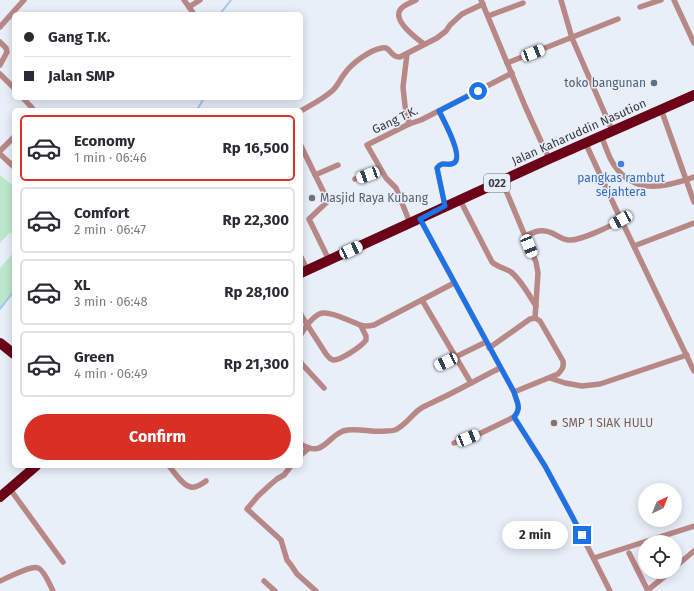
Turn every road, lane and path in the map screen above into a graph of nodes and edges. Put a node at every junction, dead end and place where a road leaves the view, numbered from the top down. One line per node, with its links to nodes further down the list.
1 (24, 0): 12 (street)
2 (184, 0): 10 (street)
3 (200, 0): 10 (street)
4 (416, 0): 21 (street)
5 (560, 0): 18 (street)
6 (661, 0): 11 (street)
7 (674, 0): 20 (street)
8 (482, 2): 15 (street); 21 (street)
9 (523, 3): 15 (street)
10 (189, 7): 13 (street)
11 (640, 7)
12 (13, 12)
13 (193, 12)
14 (12, 14): 17 (street)
15 (488, 16): 23 (street)
16 (618, 19): 18 (street)
17 (0, 27)
18 (572, 38): 23 (street); 35 (street)
19 (0, 42): 24 (street)
20 (694, 43)
21 (424, 44): 22 (street)
22 (407, 54): 32 (street); 34 (street)
23 (507, 63): 25 (street)
24 (0, 65)
25 (512, 73): 33 (street, Gang T.K.); 41 (street)
26 (0, 74): 27 (street)
27 (12, 86)
28 (694, 95): 31 (highway, Jalan Kaharuddin Nasution / 022)
29 (25, 100): 30 (street)
30 (32, 108)
31 (661, 109): 35 (highway, Jalan Kaharuddin Nasution / 022); 48 (street)
32 (303, 110)
33 (439, 111): 34 (street, Gang T.K.); 52 (street)
34 (409, 124): 44 (street, Gang T.K.)
35 (612, 130): 36 (highway, Jalan Kaharuddin Nasution / 022)
36 (601, 135): 38 (highway, Jalan Kaharuddin Nasution / 022); 48 (street)
37 (12, 139): 40 (street)
38 (585, 142): 41 (highway, Jalan Kaharuddin Nasution / 022); 54 (street)
39 (303, 152): 45 (street)
40 (0, 153): 42 (street)
41 (549, 159): 49 (highway, Jalan Kaharuddin Nasution / 022)
42 (12, 165)
43 (338, 165): 45 (street)
44 (381, 170): 47 (street); 55 (street, Gang T.K.)
45 (315, 175): 59 (street)
46 (694, 177): 48 (street)
47 (355, 179)
48 (686, 180): 51 (street)
49 (502, 181): 50 (highway, Jalan Kaharuddin Nasution / 022); 57 (street)
50 (460, 200): 52 (highway, Jalan Kaharuddin Nasution / 022); 63 (street)
51 (694, 202)
52 (445, 206): 53 (highway, Jalan Kaharuddin Nasution / 022)
53 (420, 219): 55 (highway, Jalan Kaharuddin Nasution / 022); 61 (street)
54 (621, 220): 57 (street); 58 (street)
55 (410, 223): 59 (highway, Jalan Kaharuddin Nasution / 022)
56 (694, 223): 58 (street)
57 (525, 236): 63 (street)
58 (634, 246): 72 (street)
59 (329, 260): 60 (highway, Jalan Kaharuddin Nasution / 022)
60 (304, 272)
61 (454, 283): 62 (street); 70 (street)
62 (422, 300): 67 (street); 73 (street)
63 (536, 306): 64 (street)
64 (535, 318): 70 (street); 78 (street)
65 (303, 319): 66 (street)
66 (307, 325): 67 (street); 67 (street); 68 (street)
67 (361, 326)
68 (303, 331)
69 (0, 343): 71 (highway)
70 (488, 345): 73 (street); 76 (street)
71 (12, 352)
72 (687, 355): 77 (street); 78 (street)
73 (455, 357): 75 (street); 79 (street)
74 (303, 365): 80 (street)
75 (437, 366)
76 (500, 368): 79 (street); 81 (street)
77 (694, 370)
78 (550, 378): 81 (street)
79 (471, 383): 85 (street)
80 (324, 388)
81 (514, 392): 82 (street)
82 (514, 417): 83 (street); 96 (street)
83 (454, 443)
84 (303, 445): 85 (street)
85 (311, 449): 86 (street)
86 (303, 454)
87 (34, 468): 91 (highway)
88 (171, 468): 90 (street)
89 (289, 468): 104 (street)
90 (206, 481)
91 (10, 489): 92 (highway); 97 (street)
92 (0, 497)
93 (694, 526): 96 (street)
94 (694, 552): 98 (street)
95 (629, 553): 106 (street)
96 (594, 558): 105 (street)
97 (62, 562)
98 (682, 562)
99 (662, 579): 106 (street)
100 (0, 581): 102 (street)
101 (264, 581): 103 (street)
102 (54, 591)
103 (275, 591)
104 (316, 591)
105 (610, 591)
106 (648, 591)

